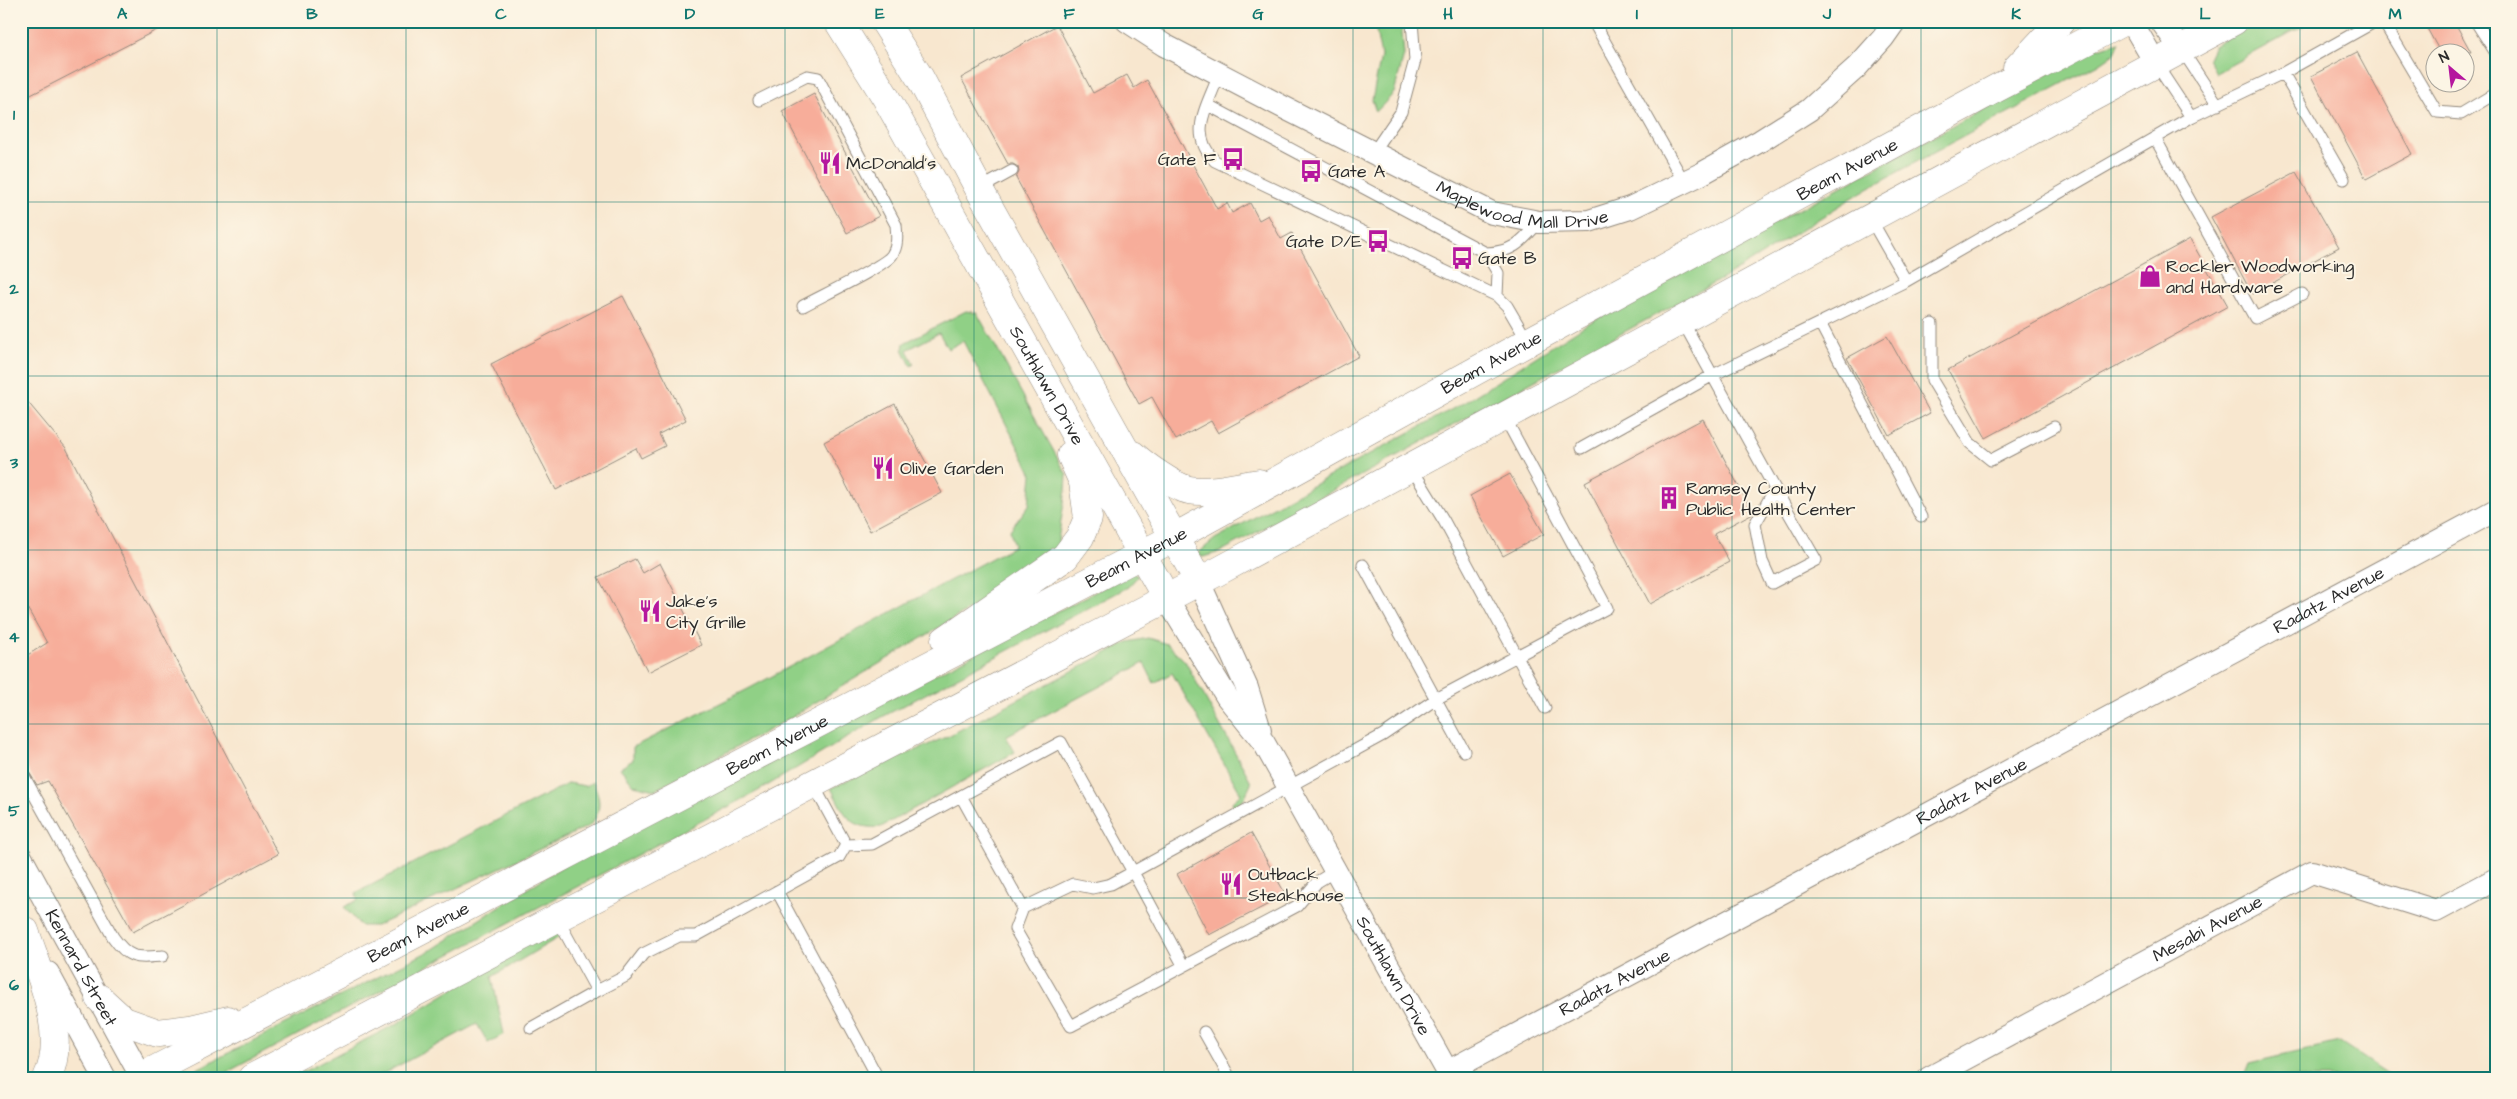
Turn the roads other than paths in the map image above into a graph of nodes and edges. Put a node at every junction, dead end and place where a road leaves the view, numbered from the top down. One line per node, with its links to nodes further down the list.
1 (838, 21): 43 (street, Southlawn Drive)
2 (884, 21): 31 (street, Southlawn Drive)
3 (1127, 21): 19 (street, Maplewood Mall Drive)
4 (1412, 21): 27 (lane)
5 (1593, 21): 30 (lane)
6 (1894, 21): 30 (street, Maplewood Mall Drive)
7 (2060, 21): 20 (street)
8 (2124, 21): 20 (street, Beam Avenue)
9 (2131, 21): 17 (street)
10 (2161, 21): 15 (street)
11 (2234, 21): 15 (street)
12 (2376, 21): 18 (lane)
13 (2383, 21): 21 (lane)
14 (2480, 23): 16 (lane)
15 (2182, 50): 17 (street); 23 (lane)
16 (2496, 53)
17 (2156, 64): 25 (lane); 32 (street)
18 (2283, 73): 23 (lane); 29 (lane)
19 (1218, 74): 24 (lane); 27 (street, Maplewood Mall Drive)
20 (1997, 88): 42 (street, Beam Avenue)
21 (2496, 93)
22 (759, 100): 38 (lane)
23 (2218, 105): 25 (lane)
24 (1208, 106): 34 (lane); 37 (lane)
25 (2191, 118): 26 (lane)
26 (2155, 138): 35 (lane); 36 (lane)
27 (1373, 154): 33 (street, Maplewood Mall Drive)
28 (1012, 170): 31 (lane)
29 (2344, 179)
30 (1684, 182): 33 (street, Maplewood Mall Drive)
31 (979, 189): 48 (street, Southlawn Drive)
32 (1870, 218): 35 (lane); 39 (street)
33 (1539, 222): 34 (lane)
34 (1486, 253): 37 (lane)
35 (1906, 280): 40 (lane)
36 (2302, 294)
37 (1497, 296): 42 (lane)
38 (802, 306)
39 (1682, 320): 44 (lane); 45 (street)
40 (1820, 323): 44 (lane); 53 (lane)
41 (1932, 324): 46 (lane)
42 (1528, 342): 50 (street, Beam Avenue)
43 (1034, 361): 55 (street, Southlawn Drive); 61 (street)
44 (1712, 375): 47 (lane); 51 (lane)
45 (1504, 416): 49 (street); 59 (lane)
46 (2054, 427)
47 (1582, 448)
48 (1125, 449): 50 (street); 54 (street, Southlawn Drive)
49 (1411, 467): 57 (street); 59 (lane)
50 (1275, 480): 54 (street, Beam Avenue)
51 (1775, 489): 51 (lane)
52 (2496, 510): 85 (street, Radatz Avenue)
53 (1921, 517)
54 (1175, 537): 55 (street, Beam Avenue); 57 (street, Southlawn Drive)
55 (1143, 554): 58 (street, Southlawn Drive); 61 (street, Beam Avenue)
56 (1363, 565): 60 (lane)
57 (1198, 582): 58 (street); 63 (street, Southlawn Drive)
58 (1167, 599): 63 (street, Southlawn Drive); 66 (street)
59 (1518, 655): 60 (lane); 62 (lane)
60 (1436, 699): 64 (lane); 67 (lane)
61 (856, 703): 82 (street, Beam Avenue)
62 (1545, 708)
63 (1264, 743): 67 (street, Southlawn Drive)
64 (1464, 751)
65 (21, 771): 78 (lane)
66 (813, 784): 69 (lane); 76 (street)
67 (1289, 788): 71 (street, Southlawn Drive); 72 (lane)
68 (960, 796): 69 (lane); 72 (lane); 75 (lane)
69 (846, 845): 74 (lane)
70 (21, 857): 81 (street, Kennard Street)
71 (1335, 871): 79 (lane); 85 (street, Southlawn Drive)
72 (1133, 872): 75 (lane); 79 (lane)
73 (2496, 880): 92 (street, Mesabi Avenue)
74 (777, 891): 80 (lane); 90 (lane)
75 (1022, 908): 79 (lane)
76 (557, 918): 80 (lane); 89 (street)
77 (23, 927): 87 (street); 88 (street, Kennard Street)
78 (163, 956)
79 (1183, 965)
80 (597, 991): 83 (lane)
81 (99, 998): 82 (street); 86 (street, Kennard Street)
82 (273, 1008): 86 (street, Beam Avenue)
83 (531, 1028)
84 (1204, 1032): 91 (lane)
85 (1445, 1076)
86 (141, 1077)
87 (47, 1078)
88 (105, 1078)
89 (252, 1078)
90 (878, 1078)
91 (1230, 1078)
92 (1929, 1078)

